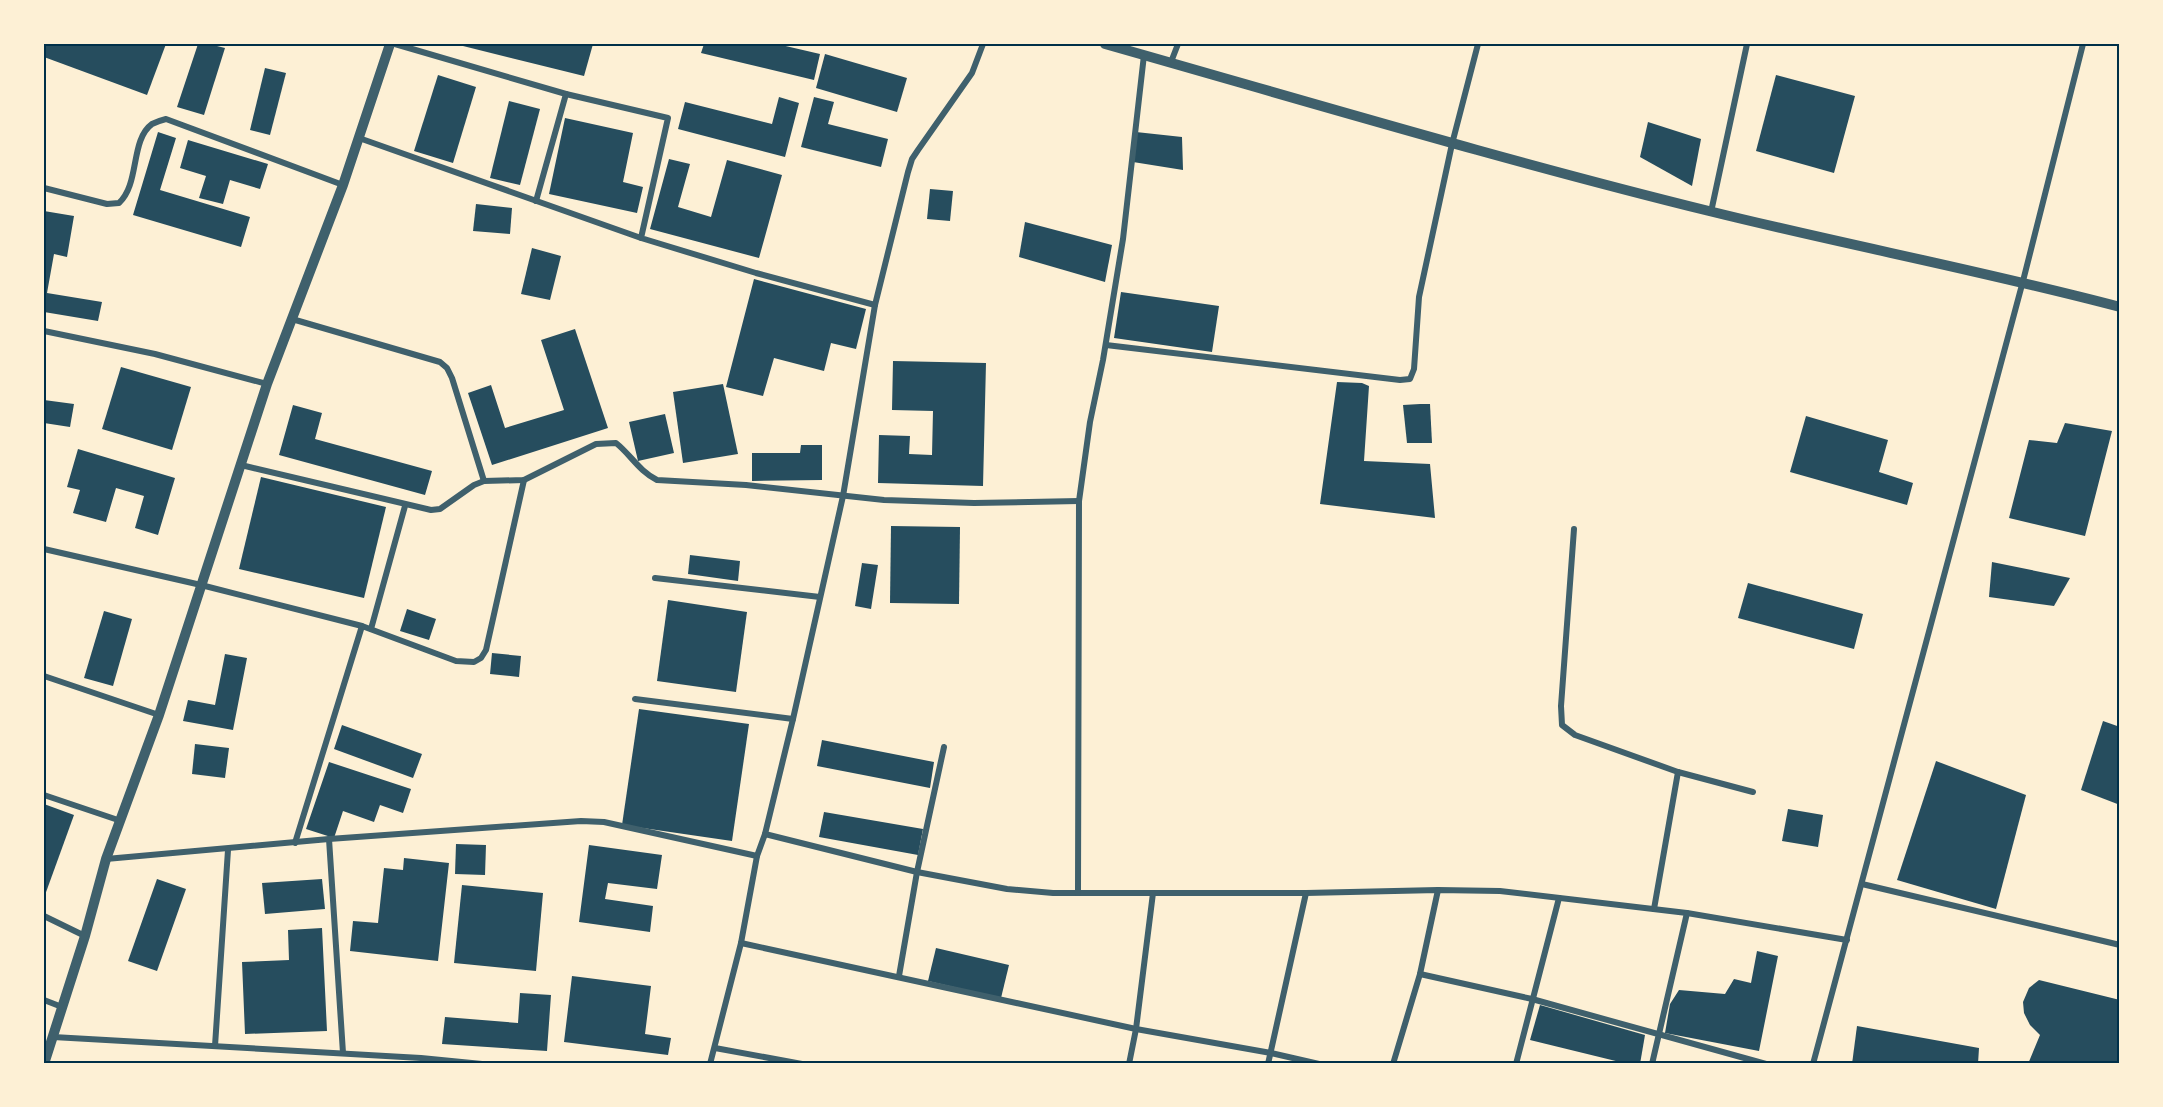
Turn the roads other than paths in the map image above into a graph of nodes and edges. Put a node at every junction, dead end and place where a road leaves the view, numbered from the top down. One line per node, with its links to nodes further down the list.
1 (393, 44): 10 (street); 11 (street)
2 (983, 44): 19 (street)
3 (1105, 44): 8 (street)
4 (1178, 44): 9 (street)
5 (1478, 44): 12 (street)
6 (1746, 44): 16 (street)
7 (2083, 44): 18 (street)
8 (1144, 55): 9 (street); 23 (street)
9 (1171, 62): 12 (street)
10 (566, 94): 15 (street); 17 (street)
11 (359, 138): 13 (street); 15 (street)
12 (1452, 144): 16 (street); 23 (street)
13 (343, 185): 14 (street); 21 (street)
14 (44, 188)
15 (536, 201): 17 (street)
16 (1711, 212): 18 (street)
17 (641, 238): 19 (street)
18 (2023, 281): 20 (street); 54 (street)
19 (874, 305): 28 (street)
20 (2120, 307)
21 (292, 319): 24 (street); 27 (street)
22 (44, 331): 24 (street)
23 (1106, 345): 29 (street)
24 (267, 384): 25 (street)
25 (241, 465): 30 (street); 34 (street)
26 (524, 480): 27 (street); 28 (street); 37 (street)
27 (484, 481): 30 (street)
28 (843, 496): 29 (street); 35 (street)
29 (1079, 501): 56 (street)
30 (405, 506): 37 (street)
31 (1574, 529): 43 (street)
32 (44, 549): 34 (street)
33 (656, 578): 35 (street)
34 (201, 585): 36 (street); 40 (street)
35 (820, 597): 41 (street)
36 (362, 626): 37 (street); 49 (street)
37 (372, 629)
38 (44, 676): 40 (street)
39 (635, 699): 41 (street)
40 (159, 715): 46 (street)
41 (793, 718): 47 (street)
42 (944, 747): 53 (street)
43 (1678, 772): 44 (street); 60 (street)
44 (1753, 792)
45 (44, 795): 46 (street)
46 (122, 821): 52 (street)
47 (765, 834): 51 (street); 53 (street)
48 (329, 839): 49 (street); 51 (street); 77 (street)
49 (295, 843): 50 (street)
50 (228, 850): 52 (street); 75 (street)
51 (758, 856): 65 (street)
52 (106, 859): 63 (street)
53 (916, 872): 56 (street); 68 (street)
54 (1862, 884): 64 (street); 66 (street)
55 (1438, 890): 58 (street); 59 (street); 67 (street)
56 (1078, 893): 57 (street)
57 (1153, 893): 58 (street); 72 (street)
58 (1306, 893): 78 (street)
59 (1559, 898): 60 (street); 69 (street)
60 (1654, 909): 61 (street)
61 (1687, 913): 64 (street); 73 (street)
62 (44, 916): 63 (street)
63 (85, 936): 71 (street)
64 (1847, 940): 91 (street)
65 (741, 943): 68 (street); 76 (street)
66 (2120, 945)
67 (1420, 974): 69 (street); 87 (street)
68 (899, 976): 72 (street)
69 (1532, 999): 73 (street); 88 (street)
70 (44, 1000): 71 (street)
71 (62, 1007): 74 (street)
72 (1136, 1029): 78 (street); 84 (street)
73 (1660, 1034): 89 (street); 90 (street)
74 (53, 1037): 75 (street); 80 (street)
75 (215, 1046): 77 (street)
76 (715, 1048): 82 (street); 83 (street)
77 (343, 1053): 79 (street)
78 (1271, 1053): 85 (street); 86 (street)
79 (421, 1060): 81 (street)
80 (44, 1064)
81 (482, 1064)
82 (710, 1064)
83 (802, 1064)
84 (1129, 1064)
85 (1268, 1064)
86 (1319, 1064)
87 (1393, 1064)
88 (1516, 1064)
89 (1652, 1064)
90 (1766, 1064)
91 (1814, 1064)

